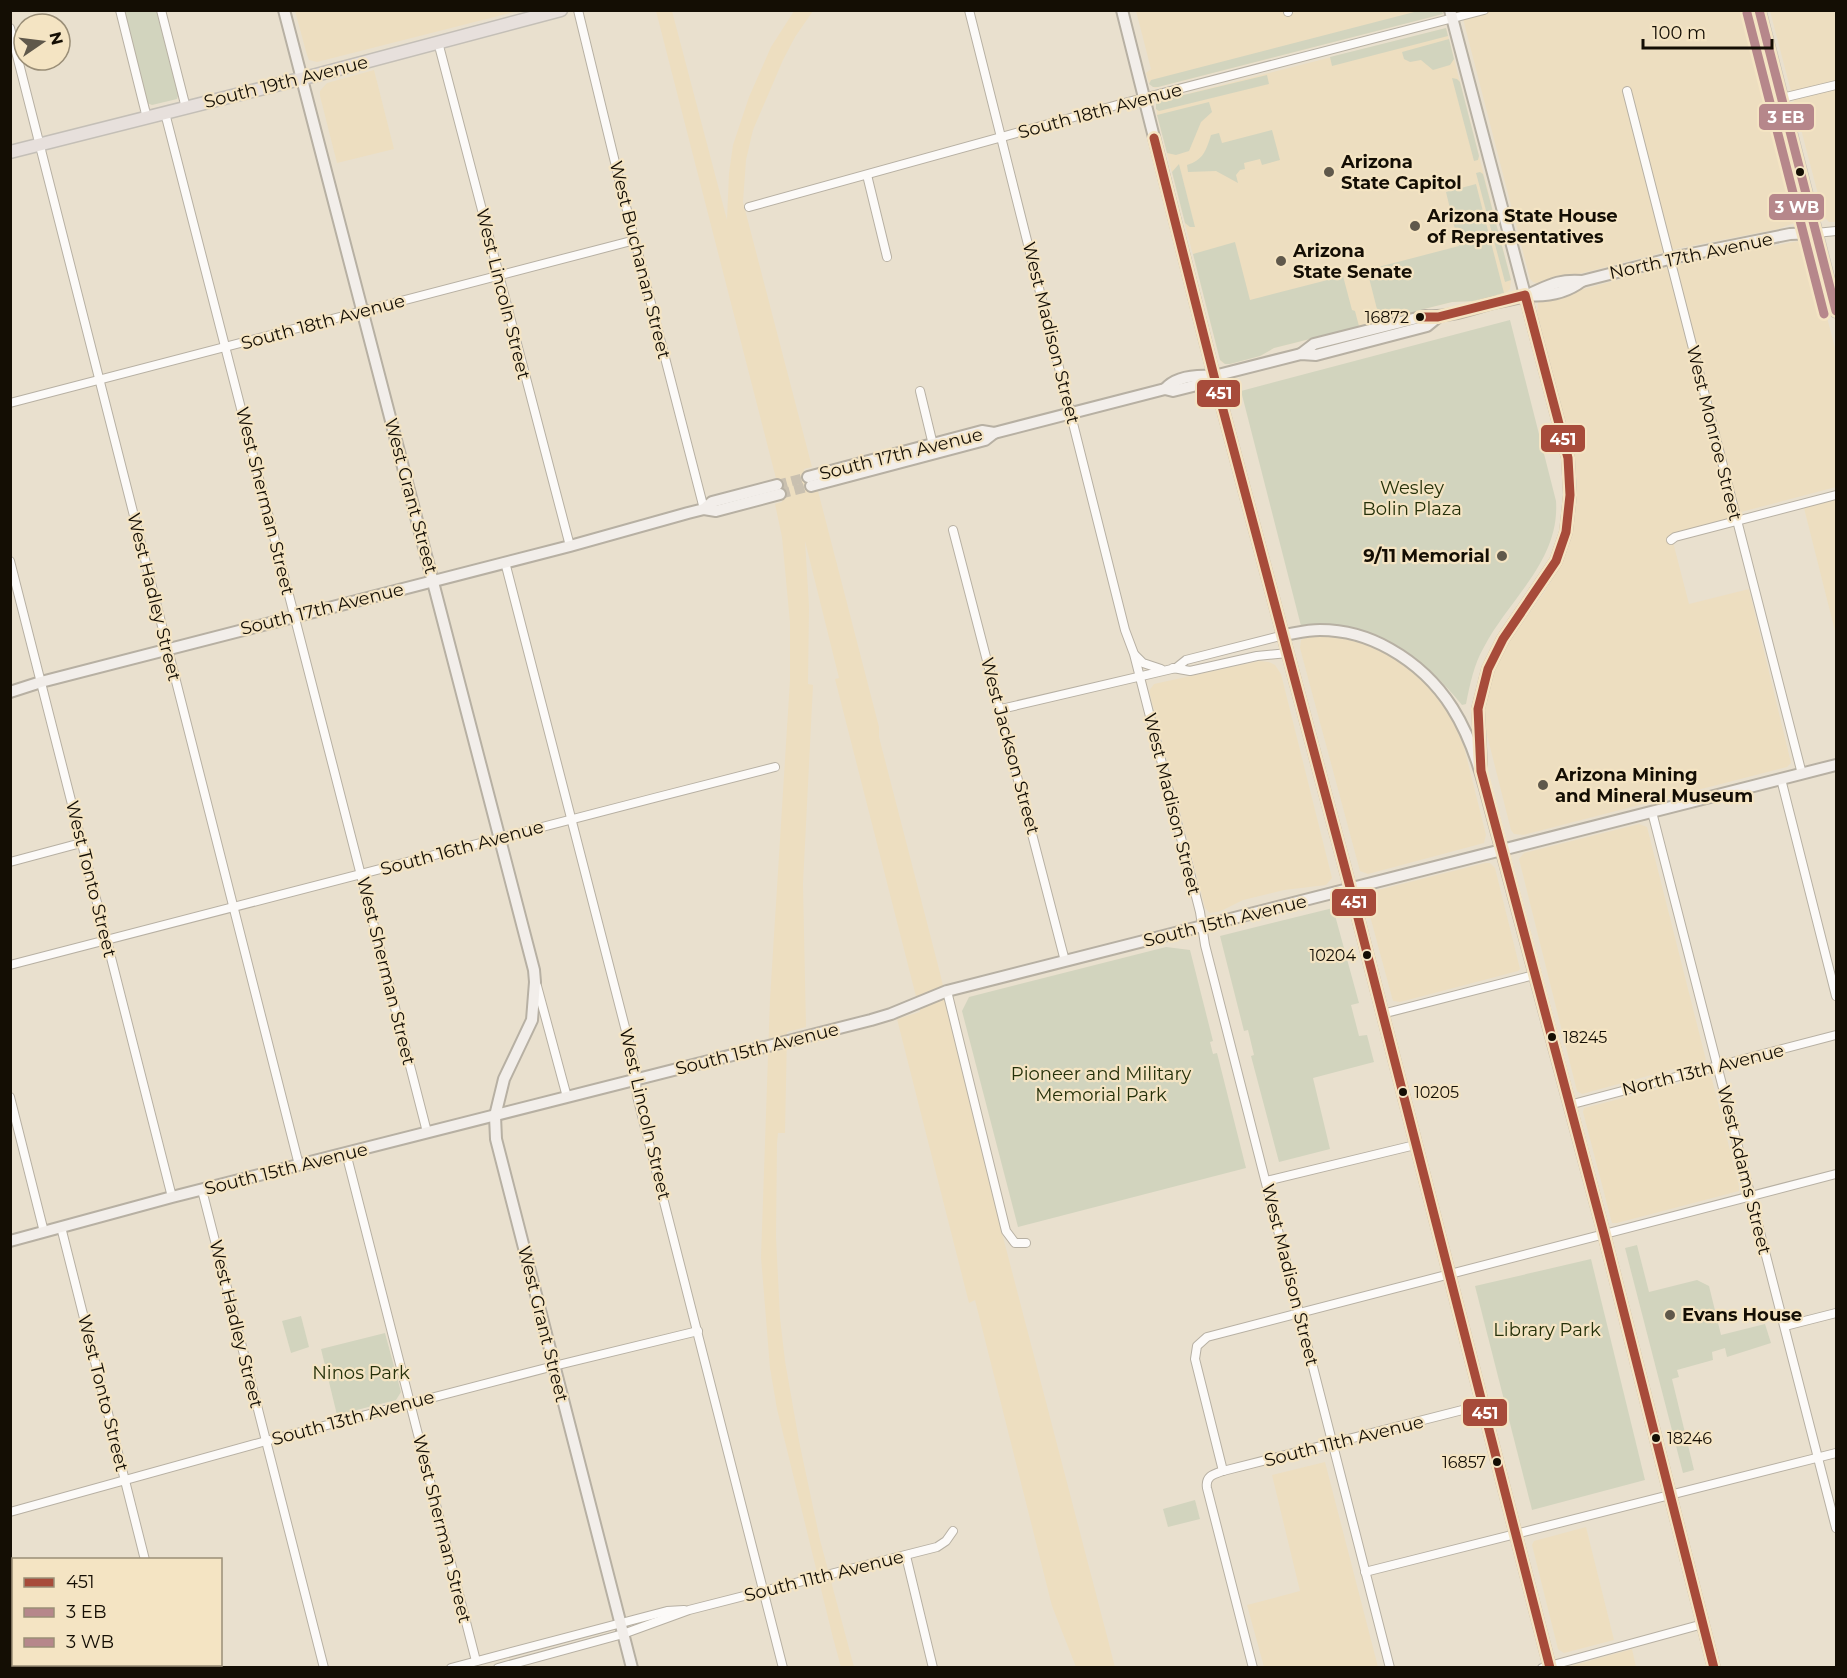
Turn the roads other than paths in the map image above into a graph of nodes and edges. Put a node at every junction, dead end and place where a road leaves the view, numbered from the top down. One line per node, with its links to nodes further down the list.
1 (120, 10): 20 (street)
2 (161, 10): 18 (street)
3 (284, 10): 13 (main road, West Grant Street)
4 (561, 10): 12 (main road, South 19th Avenue)
5 (578, 10): 28 (street, West Buchanan Street)
6 (969, 10): 21 (street, West Madison Street)
7 (1122, 10): 16 (main road)
8 (1484, 10): 10 (street, South 18th Avenue)
9 (1759, 10): 17 (main road)
10 (1451, 15): 16 (street, South 18th Avenue); 32 (main road)
11 (10, 28): 22 (street, West Hadley Street)
12 (438, 42): 13 (main road, South 19th Avenue); 31 (street, West Lincoln Street)
13 (301, 79): 18 (main road, South 19th Avenue); 34 (main road, West Grant Street)
14 (1836, 85): 17 (street)
15 (1627, 91): 30 (street, West Monroe Street)
16 (1144, 98): 21 (street, South 18th Avenue); 37 (main road)
17 (1782, 98): 27 (main road)
18 (186, 108): 19 (main road, South 19th Avenue)
19 (165, 113): 20 (main road, South 19th Avenue); 36 (street, West Sherman Street)
20 (147, 118): 22 (main road, South 19th Avenue)
21 (1001, 138): 24 (street, South 18th Avenue); 41 (street, West Madison Street)
22 (40, 144): 23 (main road, South 19th Avenue); 38 (street, West Hadley Street)
23 (10, 152)
24 (867, 175): 25 (street, South 18th Avenue); 29 (street)
25 (749, 207)
26 (1836, 231): 27 (street, North 17th Avenue)
27 (1816, 233): 30 (main road, North 17th Avenue); 33 (main road)
28 (635, 240): 31 (street, South 18th Avenue); 46 (street, West Buchanan Street)
29 (887, 257)
30 (1669, 259): 32 (main road, North 17th Avenue); 47 (street, West Monroe Street)
31 (499, 276): 34 (street, South 18th Avenue); 50 (street, West Lincoln Street)
32 (1525, 296): 35 (main road, North 17th Avenue); 66 (main road)
33 (1836, 311)
34 (363, 312): 36 (street, South 18th Avenue); 53 (main road, West Grant Street)
35 (1438, 317): 37 (main road, South 17th Avenue)
36 (226, 347): 38 (street, South 18th Avenue); 54 (street, West Sherman Street)
37 (1214, 376): 41 (main road, South 17th Avenue); 55 (main road)
38 (101, 380): 40 (street, South 18th Avenue); 56 (street, West Hadley Street)
39 (920, 391): 42 (street)
40 (10, 403)
41 (1071, 413): 42 (main road, South 17th Avenue); 58 (street, West Madison Street)
42 (934, 448): 43 (main road, South 17th Avenue)
43 (810, 481)
44 (779, 489): 46 (main road, South 17th Avenue)
45 (1836, 495): 47 (street)
46 (704, 509): 50 (main road, South 17th Avenue)
47 (1737, 521): 49 (street); 67 (street, West Monroe Street)
48 (953, 530): 63 (street, West Jackson Street)
49 (1671, 540)
50 (570, 546): 52 (main road, South 17th Avenue)
51 (10, 561): 61 (street, West Tonto Street)
52 (505, 562): 53 (main road, South 17th Avenue); 70 (street, West Lincoln Street)
53 (433, 581): 54 (main road, South 17th Avenue); 71 (main road, West Grant Street)
54 (295, 617): 56 (main road, South 17th Avenue); 75 (street, West Sherman Street)
55 (1284, 635): 57 (main road); 59 (street); 66 (main road)
56 (167, 649): 61 (main road, South 17th Avenue); 77 (street, West Hadley Street)
57 (1288, 653): 59 (street); 76 (main road)
58 (1134, 654): 59 (street); 60 (street, West Madison Street)
59 (1176, 668): 60 (street)
60 (1139, 676): 63 (street); 78 (street, West Madison Street)
61 (41, 682): 62 (main road, South 17th Avenue); 72 (street, West Tonto Street)
62 (10, 690)
63 (1001, 709): 80 (street, West Jackson Street)
64 (1836, 765): 67 (main road, South 15th Avenue)
65 (775, 768): 70 (street, South 16th Avenue)
66 (1481, 771): 73 (main road)
67 (1802, 774): 68 (main road, South 15th Avenue)
68 (1781, 779): 69 (main road, South 15th Avenue); 85 (street)
69 (1652, 812): 73 (main road, South 15th Avenue); 88 (street, West Adams Street)
70 (571, 819): 71 (street, South 16th Avenue); 89 (street, West Lincoln Street)
71 (499, 838): 75 (street, South 16th Avenue); 83 (main road, West Grant Street)
72 (81, 843): 74 (street); 79 (street, West Tonto Street)
73 (1501, 849): 76 (main road, South 15th Avenue); 82 (main road)
74 (10, 862)
75 (361, 874): 77 (street, South 16th Avenue); 94 (street, West Sherman Street)
76 (1350, 889): 78 (main road, South 15th Avenue); 86 (main road)
77 (235, 909): 79 (street, South 16th Avenue); 97 (street, West Hadley Street)
78 (1202, 927): 80 (main road, South 15th Avenue); 99 (street, West Madison Street)
79 (106, 941): 81 (street, South 16th Avenue); 101 (street, West Tonto Street)
80 (1065, 961): 84 (main road, South 15th Avenue)
81 (10, 965)
82 (1534, 975): 86 (street); 92 (main road)
83 (535, 982): 91 (street, West Grant Street); 93 (main road, West Grant Street)
84 (947, 991): 89 (main road, South 15th Avenue); 107 (street)
85 (1836, 996)
86 (1382, 1014): 95 (main road)
87 (1836, 1035): 88 (street, North 13th Avenue)
88 (1718, 1066): 92 (street, North 13th Avenue); 102 (street, West Adams Street)
89 (636, 1079): 91 (main road, South 15th Avenue); 112 (street, West Lincoln Street)
90 (10, 1097): 104 (street)
91 (567, 1097): 93 (main road, South 15th Avenue)
92 (1569, 1105): 105 (main road)
93 (495, 1116): 94 (main road, South 15th Avenue); 113 (main road, West Grant Street)
94 (427, 1132): 96 (main road, South 15th Avenue)
95 (1415, 1145): 99 (street); 108 (main road)
96 (346, 1153): 97 (main road, South 15th Avenue); 114 (street, West Sherman Street)
97 (299, 1166): 100 (main road, South 15th Avenue)
98 (1836, 1174): 102 (street)
99 (1266, 1181): 110 (street, West Madison Street)
100 (202, 1190): 101 (main road, South 15th Avenue); 116 (street, West Hadley Street)
101 (172, 1197): 103 (main road, South 15th Avenue)
102 (1751, 1197): 105 (street); 111 (street, West Adams Street)
103 (61, 1227): 104 (main road, South 15th Avenue); 121 (street, West Tonto Street)
104 (44, 1232): 106 (main road, South 15th Avenue)
105 (1604, 1234): 108 (street); 122 (main road)
106 (10, 1241)
107 (1026, 1243)
108 (1449, 1274): 110 (street); 115 (main road)
109 (1836, 1313): 111 (street)
110 (1300, 1314): 117 (street, West Madison Street); 120 (street)
111 (1785, 1326): 119 (street, West Adams Street)
112 (698, 1331): 113 (street, South 13th Avenue); 130 (street, West Lincoln Street)
113 (554, 1366): 114 (street, South 13th Avenue); 132 (main road, West Grant Street)
114 (410, 1404): 116 (street, South 13th Avenue); 133 (street, West Sherman Street)
115 (1482, 1405): 117 (street, South 11th Avenue); 126 (main road)
116 (266, 1441): 121 (street, South 13th Avenue); 135 (street, West Hadley Street)
117 (1332, 1444): 120 (street, South 11th Avenue); 129 (street, West Madison Street)
118 (1836, 1453): 119 (street)
119 (1818, 1458): 122 (street); 124 (street, West Adams Street)
120 (1223, 1471): 141 (street, South 11th Avenue)
121 (125, 1480): 123 (street, South 13th Avenue); 128 (street, West Tonto Street)
122 (1670, 1494): 126 (street); 131 (main road)
123 (10, 1512)
124 (1836, 1528)
125 (953, 1531): 127 (street, South 11th Avenue)
126 (1516, 1535): 129 (street); 134 (main road)
127 (906, 1556): 130 (street, South 11th Avenue); 140 (street)
128 (144, 1558)
129 (1365, 1572): 142 (street, West Madison Street)
130 (763, 1590): 132 (street, South 11th Avenue); 139 (street, West Lincoln Street)
131 (1702, 1624): 134 (street); 143 (main road)
132 (621, 1629): 133 (street, South 11th Avenue); 137 (street, South 11th Avenue); 138 (main road, West Grant Street)
133 (476, 1661): 136 (street, South 11th Avenue)
134 (1547, 1667)
135 (324, 1668)
136 (452, 1668)
137 (498, 1668)
138 (632, 1668)
139 (783, 1668)
140 (933, 1668)
141 (1253, 1668)
142 (1390, 1668)
143 (1714, 1668)

